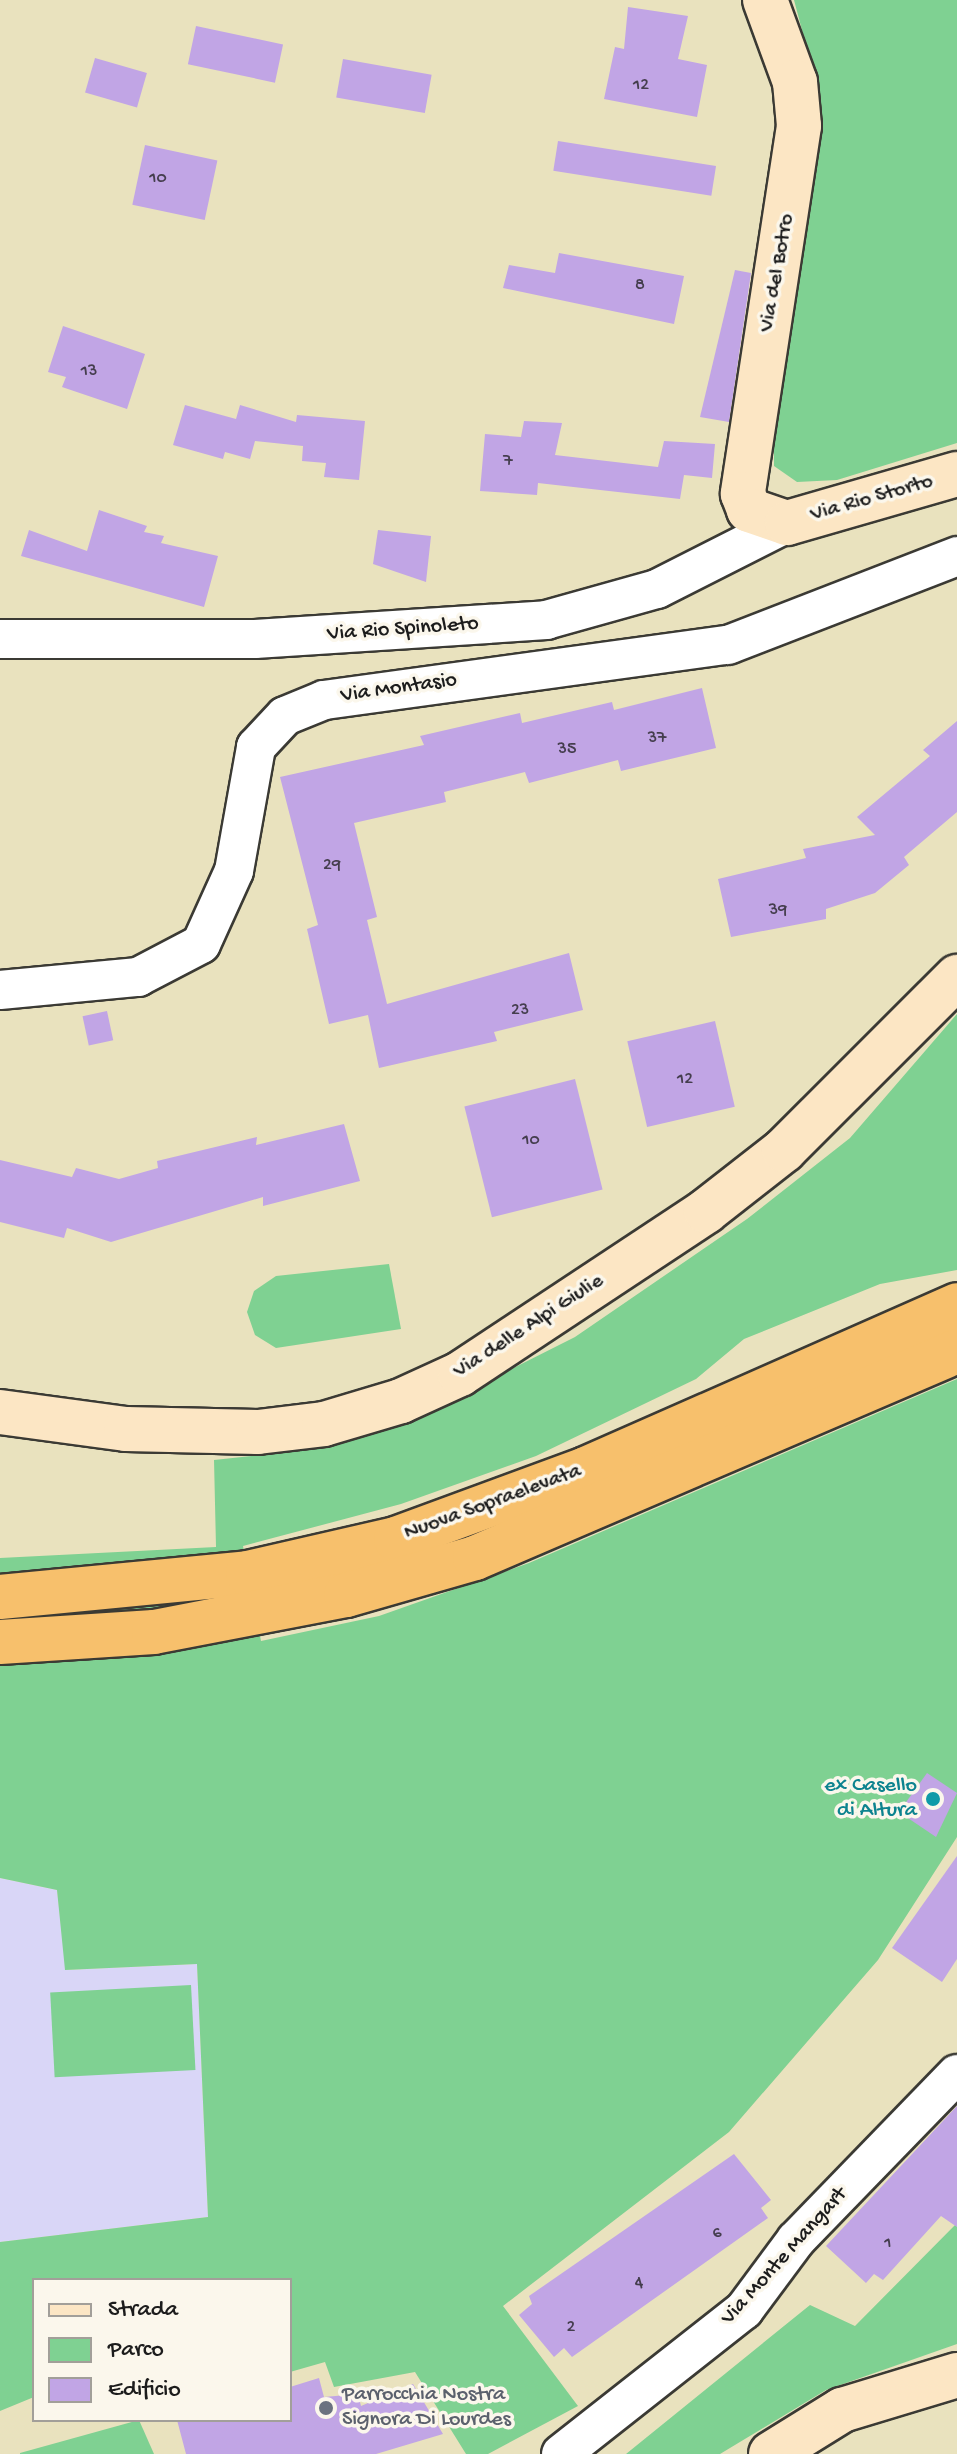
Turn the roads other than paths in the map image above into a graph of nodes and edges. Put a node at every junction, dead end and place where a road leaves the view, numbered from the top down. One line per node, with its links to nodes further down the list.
1 (765, 0): 3 (street, Via del Botro)
2 (957, 474): 3 (street, Via Rio Storto)
3 (787, 523): 5 (street, Via Rio Spinoleto)
4 (957, 556): 7 (street, Via Montasio)
5 (0, 639)
6 (957, 977): 10 (street, Via delle Alpi Giulie)
7 (0, 990)
8 (957, 1305): 11 (highway, Nuova Sopraelevata)
9 (957, 1351): 11 (highway, Nuova Sopraelevata)
10 (0, 1412)
11 (252, 1594): 12 (highway, Nuova Sopraelevata); 13 (highway, Nuova Sopraelevata)
12 (0, 1597)
13 (0, 1642)
14 (957, 2074): 16 (street, Via Monte Mangart)
15 (957, 2375): 17 (street)
16 (561, 2454)
17 (771, 2454)

